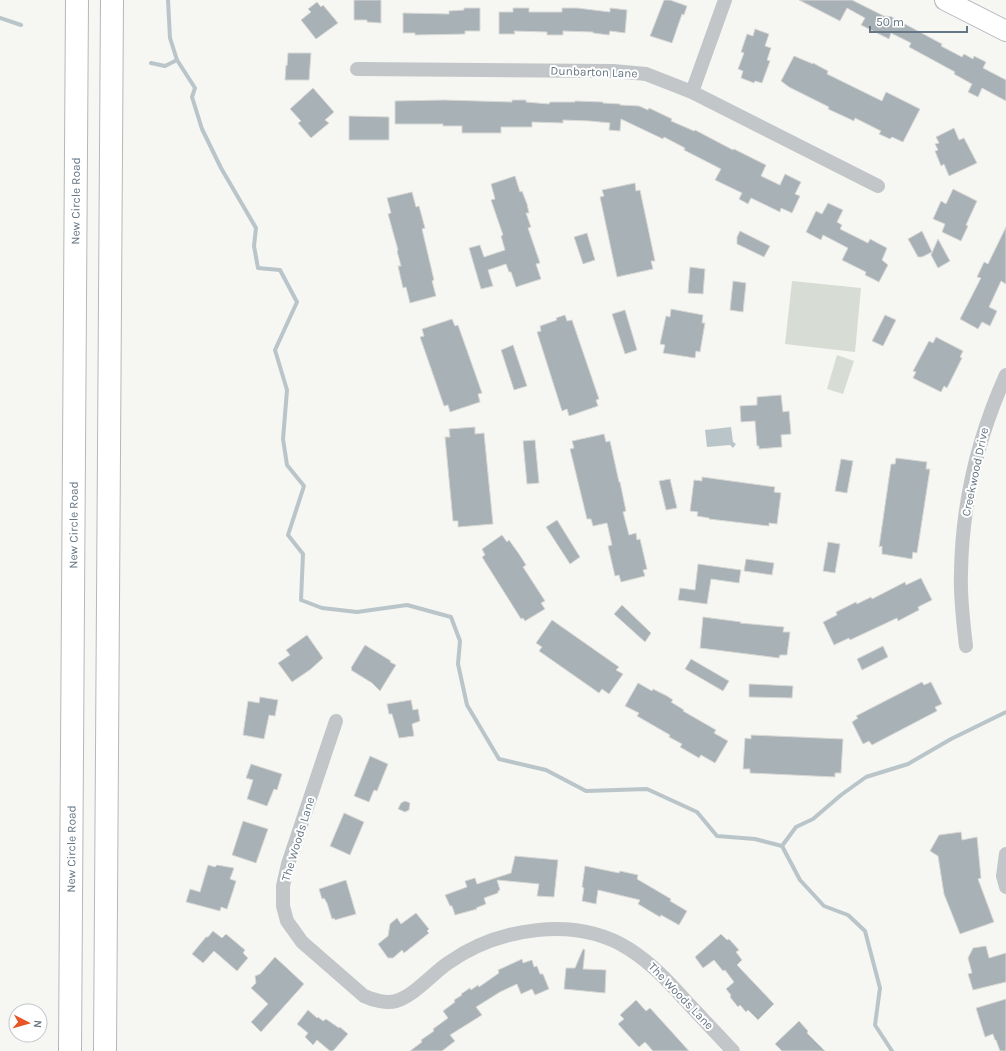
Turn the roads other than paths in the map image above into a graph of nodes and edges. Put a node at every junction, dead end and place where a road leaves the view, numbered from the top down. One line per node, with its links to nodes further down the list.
1 (77, 0): 14 (highway, New Circle Road)
2 (112, 0): 15 (highway)
3 (725, 0): 7 (street)
4 (945, 0): 5 (street)
5 (1006, 30)
6 (357, 69): 7 (street, Dunbarton Lane)
7 (692, 92): 8 (street, Dunbarton Lane)
8 (878, 186)
9 (1006, 375): 10 (street, Creekwood Drive)
10 (966, 646)
11 (336, 722): 16 (street, The Woods Lane)
12 (1006, 854): 13 (street)
13 (1006, 887)
14 (70, 1051)
15 (105, 1051)
16 (733, 1051)

